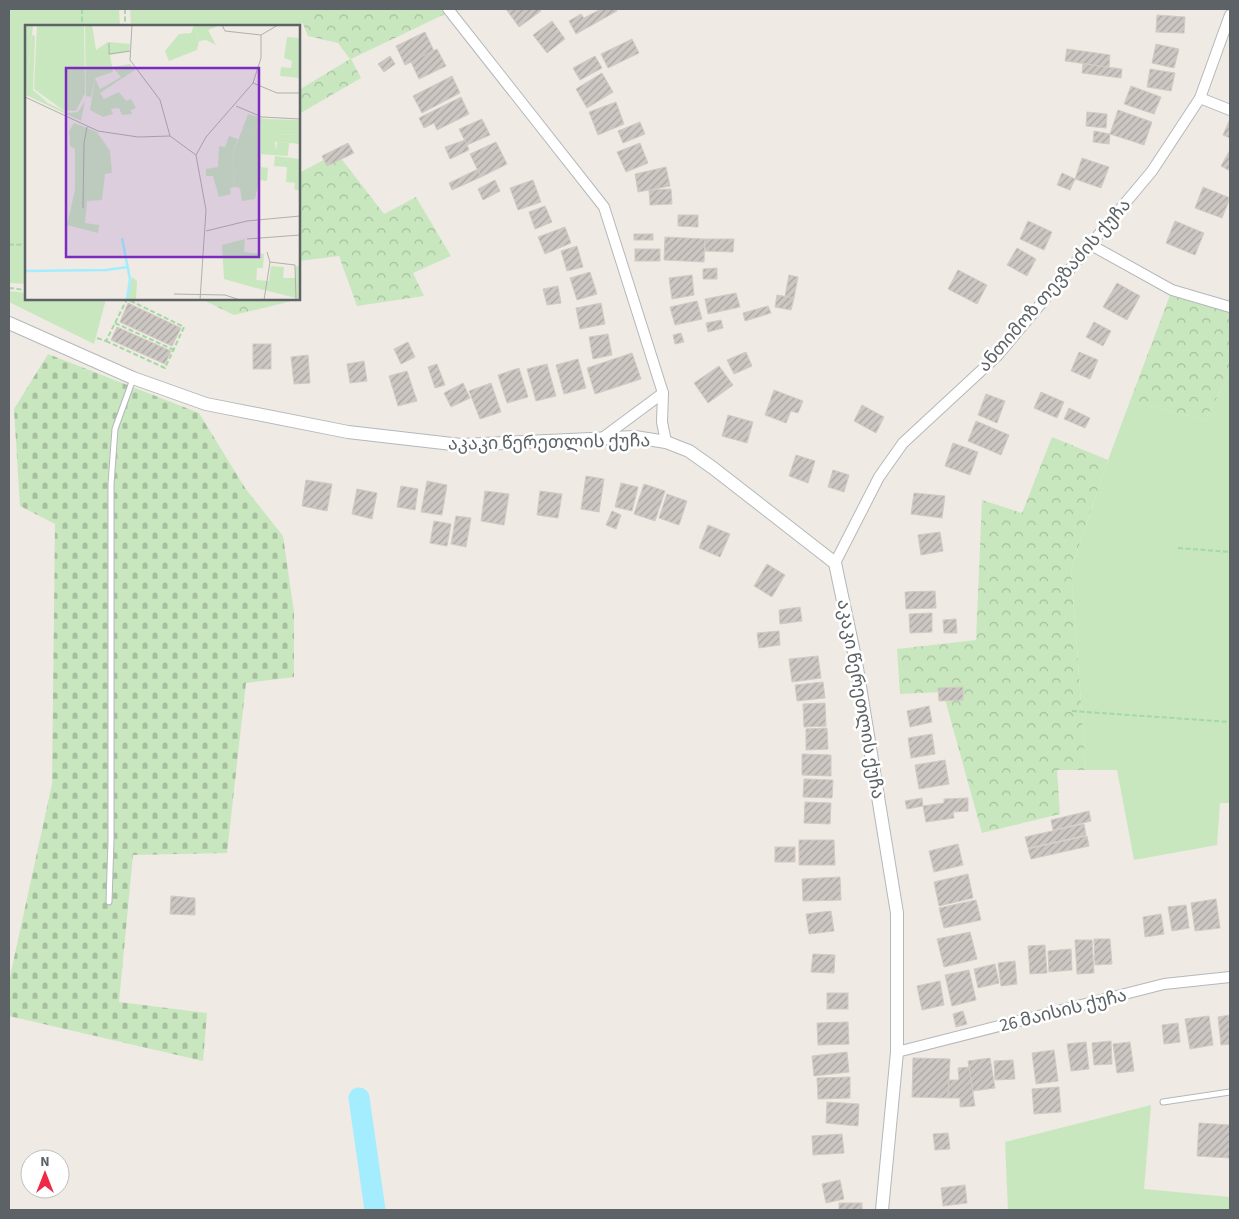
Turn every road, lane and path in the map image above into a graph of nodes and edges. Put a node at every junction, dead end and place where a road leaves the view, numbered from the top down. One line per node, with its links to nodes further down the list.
1 (82, 9): 5 (path)
2 (125, 9): 6 (path)
3 (448, 9): 23 (street)
4 (1230, 15): 7 (street, ანთიმოზ თევზაძის ქუჩა)
5 (82, 25)
6 (125, 25)
7 (1200, 98): 8 (street); 11 (street, ანთიმოზ თევზაძის ქუჩა)
8 (1230, 110)
9 (9, 244): 10 (path)
10 (25, 244)
11 (1091, 245): 16 (street); 28 (street, ანთიმოზ თევზაძის ქუჩა)
12 (9, 288): 13 (path)
13 (25, 290)
14 (126, 300): 18 (path)
15 (129, 300): 21 (path)
16 (1230, 307)
17 (9, 323): 22 (street, აკაკი წერეთლის ქუჩა)
18 (115, 323): 20 (path); 21 (path)
19 (98, 338): 20 (path)
20 (106, 341): 21 (path)
21 (174, 350)
22 (133, 378): 24 (street, აკაკი წერეთლის ქუჩა); 31 (lane)
23 (664, 393): 24 (street); 25 (street)
24 (601, 438): 25 (street, აკაკი წერეთლის ქუჩა)
25 (666, 442): 28 (street, აკაკი წერეთლის ქუჩა)
26 (1178, 548): 27 (path)
27 (1230, 552)
28 (835, 563): 33 (street, აკაკი წერეთლის ქუჩა)
29 (1072, 711): 30 (path)
30 (1230, 722)
31 (109, 902)
32 (1230, 977): 33 (street, 26 მაისის ქუჩა)
33 (898, 1052): 36 (street, აკაკი წერეთლის ქუჩა)
34 (1230, 1092): 35 (lane)
35 (1163, 1102)
36 (882, 1210)

